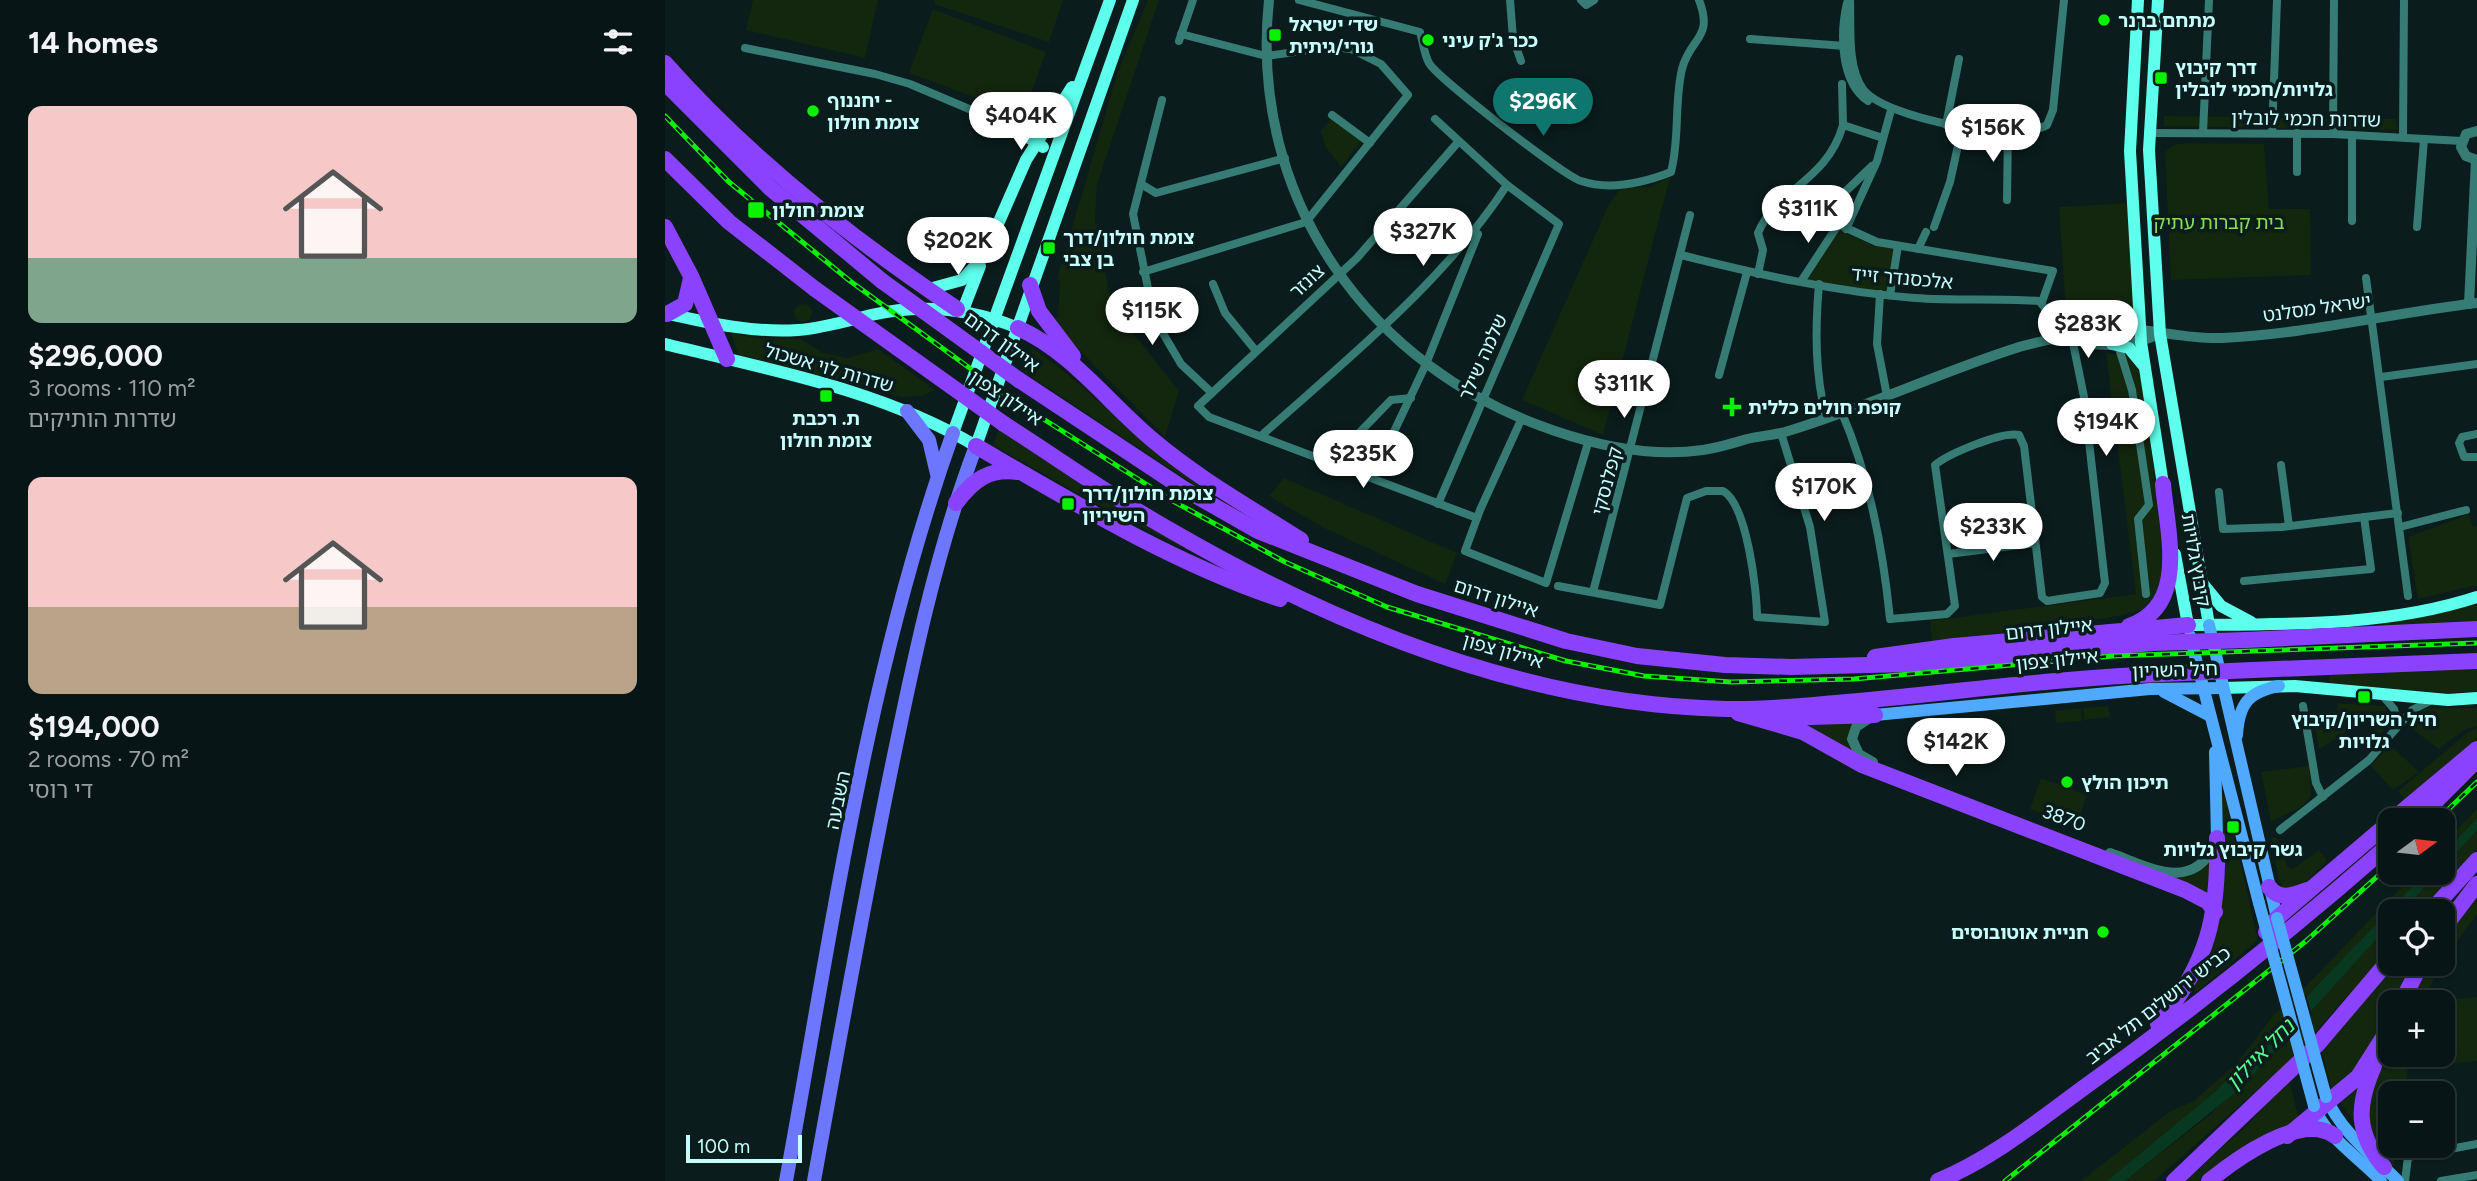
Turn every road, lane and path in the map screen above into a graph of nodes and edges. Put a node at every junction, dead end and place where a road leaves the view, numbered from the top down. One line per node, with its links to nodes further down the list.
1 (1110, 0): 25 (main road)
2 (1133, 0): 86 (main road)
3 (1193, 0): 21 (street)
4 (1269, 0): 21 (street)
5 (1299, 0): 9 (street)
6 (1510, 0): 23 (street)
7 (1581, 0): 8 (street)
8 (1594, 0)
9 (1699, 0)
10 (1849, 0): 19 (street); 29 (street)
11 (2064, 0): 38 (street)
12 (2138, 0): 99 (main road, קיבוץ גלויות)
13 (2158, 0): 40 (main road, קיבוץ גלויות)
14 (2210, 0): 41 (street)
15 (2277, 0): 42 (street)
16 (2334, 0): 44 (street)
17 (2404, 0): 46 (street)
18 (1750, 39): 19 (street)
19 (1845, 46): 29 (street)
20 (745, 48): 37 (street)
21 (1266, 56): 52 (street); 53 (street)
22 (1959, 60): 35 (street)
23 (1521, 61)
24 (665, 63): 87 (highway)
25 (1083, 73): 31 (main road); 55 (main road)
26 (665, 83): 147 (highway, איילון דרום, bridge)
27 (1842, 84): 34 (street)
28 (1162, 100): 59 (street)
29 (1878, 104): 30 (street)
30 (1891, 110): 35 (street); 47 (street)
31 (1053, 115): 37 (main road); 51 (main road)
32 (1332, 115): 52 (street)
33 (1435, 119): 49 (street)
34 (1843, 125): 47 (street); 61 (street)
35 (1947, 125): 36 (street)
36 (1962, 127): 38 (street); 72 (street)
37 (1014, 128): 51 (main road)
38 (2008, 129): 62 (street)
39 (2477, 131): 50 (street)
40 (2150, 133): 41 (street, שדרות חכמי לובלין); 100 (main road, קיבוץ גלויות)
41 (2203, 133): 42 (street, שדרות חכמי לובלין)
42 (2272, 133): 43 (street, שדרות חכמי לובלין)
43 (2297, 133): 44 (street, שדרות חכמי לובלין); 58 (street)
44 (2333, 134): 45 (street, שדרות חכמי לובלין)
45 (2352, 135): 46 (street, שדרות חכמי לובלין); 65 (street)
46 (2403, 137): 48 (street, שדרות חכמי לובלין)
47 (1884, 138): 57 (street)
48 (2424, 139): 50 (street, שדרות חכמי לובלין); 70 (street)
49 (1459, 141): 60 (street); 78 (street, צונזר)
50 (2462, 141): 56 (street)
51 (1037, 142): 55 (main road); 74 (main road)
52 (1370, 143): 66 (street)
53 (1285, 158): 59 (street); 66 (street)
54 (665, 159): 160 (highway, איילון צפון, bridge)
55 (1051, 160): 95 (main road)
56 (2477, 160): 91 (street)
57 (1877, 161): 64 (street); 69 (street)
58 (2297, 172)
59 (1141, 184): 76 (street)
60 (1507, 185): 67 (street); 117 (street, שלמה שילר)
61 (1791, 196): 64 (street); 79 (street)
62 (2007, 200)
63 (1690, 215): 73 (street, קפלנסקי)
64 (1820, 216): 69 (street)
65 (2352, 220)
66 (1306, 222): 76 (street); 78 (street)
67 (1481, 225): 75 (street); 81 (street)
68 (665, 227): 80 (highway)
69 (1842, 227): 71 (street); 83 (street)
70 (2417, 227)
71 (1898, 246): 72 (street); 89 (street)
72 (1917, 249): 90 (street)
73 (1681, 255): 77 (street, אלכסנדר זייד); 128 (street, קפלנסקי)
74 (984, 256): 87 (main road); 92 (main road)
75 (1443, 269): 81 (street); 97 (street)
76 (1143, 272): 113 (street)
77 (1747, 272): 79 (street, אלכסנדר זייד); 111 (street)
78 (1338, 274): 97 (street); 106 (street, צונזר)
79 (1758, 274): 83 (street, אלכסנדר זייד)
80 (691, 276): 93 (highway); 96 (highway)
81 (1460, 277): 108 (street)
82 (2366, 278): 94 (street)
83 (1803, 280): 85 (street, אלכסנדר זייד)
84 (1213, 284): 106 (street)
85 (1819, 284): 88 (street, אלכסנדר זייד); 120 (street)
86 (1030, 285): 98 (main road); 116 (highway)
87 (929, 289): 92 (highway)
88 (1880, 294): 89 (street, אלכסנדר זייד); 114 (street)
89 (1890, 295): 90 (street, אלכסנדר זייד)
90 (2042, 302): 102 (street)
91 (2473, 303): 94 (street, ישראל מסלנט)
92 (960, 309): 95 (main road, שדרות לוי אשכול); 96 (main road, שדרות לוי אשכול)
93 (666, 314): 96 (main road, שדרות לוי אשכול)
94 (2372, 318): 100 (street, ישראל מסלנט); 112 (street)
95 (996, 319): 98 (main road, שדרות לוי אשכול); 122 (main road)
96 (710, 323): 107 (highway)
97 (1381, 327): 108 (street); 125 (street)
98 (1018, 328): 116 (highway); 127 (main road)
99 (2140, 328): 100 (street); 101 (street); 103 (main road, קיבוץ גלויות)
100 (2160, 334): 103 (street); 148 (main road, קיבוץ גלויות)
101 (2072, 338): 102 (street); 105 (street); 145 (street)
102 (2050, 341): 114 (street)
103 (2141, 342): 105 (street); 110 (main road, קיבוץ גלויות)
104 (665, 344): 107 (main road, שדרות לוי אשכול)
105 (2115, 344): 110 (main road); 152 (street)
106 (1256, 351): 113 (street, צונזר)
107 (727, 359): 118 (main road, שדרות לוי אשכול)
108 (1426, 364): 115 (street); 117 (street)
109 (2477, 364): 112 (street)
110 (2145, 368): 135 (main road, קיבוץ גלויות)
111 (1719, 376)
112 (2381, 377): 140 (street)
113 (1212, 393): 125 (street, צונזר)
114 (1887, 396): 119 (street)
115 (1411, 398): 130 (street); 133 (street)
116 (1111, 400): 147 (highway)
117 (1481, 401): 121 (street); 138 (street, שלמה שילר)
118 (907, 411): 122 (main road, שדרות לוי אשכול); 134 (highway)
119 (1842, 413): 120 (street); 146 (street)
120 (1826, 418): 123 (street)
121 (1521, 420): 126 (street); 142 (street)
122 (953, 433): 127 (main road, שדרות לוי אשכול); 134 (highway, השבעה)
123 (1781, 433): 128 (street); 151 (street)
124 (2477, 434): 129 (street)
125 (1261, 436): 130 (street)
126 (1588, 443): 128 (street); 142 (street)
127 (976, 446): 132 (highway); 137 (highway)
128 (1631, 451): 151 (street, קפלנסקי)
129 (2477, 457)
130 (1330, 463): 133 (street)
131 (2281, 465): 143 (street)
132 (1024, 473): 137 (highway); 160 (highway)
133 (1372, 478): 138 (street)
134 (938, 479): 206 (highway, השבעה)
135 (2162, 484): 156 (main road, קיבוץ גלויות); 159 (highway)
136 (2219, 492): 143 (street)
137 (956, 503): 207 (highway)
138 (1438, 504): 142 (street)
139 (2466, 510): 144 (street)
140 (2399, 513): 141 (street); 144 (street)
141 (2364, 517): 143 (street); 149 (street)
142 (1477, 518)
143 (2289, 526)
144 (2400, 527): 153 (street)
145 (2035, 543): 146 (street); 146 (street)
146 (1948, 554)
147 (1332, 560): 162 (highway, איילון דרום)
148 (2198, 572): 155 (main road); 157 (main road, קיבוץ גלויות)
149 (2244, 581)
150 (1558, 586): 151 (street)
151 (1593, 592)
152 (2146, 594)
153 (2408, 596)
154 (2477, 597): 155 (main road)
155 (2258, 624): 157 (main road)
156 (2188, 625): 157 (main road); 159 (highway); 164 (main road, קיבוץ גלויות)
157 (2209, 625): 165 (main road, קיבוץ גלויות)
158 (2477, 629): 162 (highway, איילון דרום, bridge)
159 (2112, 631): 162 (highway)
160 (1382, 634): 171 (highway, איילון צפון)
161 (2477, 661): 171 (highway, איילון צפון, bridge)
162 (1831, 665)
163 (2279, 686): 165 (main road, חיל השריון); 167 (main road, חיל השריון); 177 (main road)
164 (2203, 688): 165 (main road, חיל השריון); 166 (main road, חיל השריון); 173 (main road, קיבוץ גלויות)
165 (2222, 688): 177 (main road, קיבוץ גלויות)
166 (2150, 689): 172 (main road, חיל השריון); 173 (main road)
167 (2380, 694): 169 (main road, חיל השריון); 174 (street)
168 (2477, 698): 169 (main road, חיל השריון)
169 (2445, 700): 174 (street)
170 (2303, 706): 179 (street)
171 (1726, 709): 172 (highway); 191 (highway)
172 (1875, 715): 184 (street, 3870)
173 (2210, 716): 175 (main road, קיבוץ גלויות)
174 (2398, 725): 179 (street)
175 (2215, 738): 184 (main road); 189 (main road, קיבוץ גלויות)
176 (2477, 749): 180 (highway)
177 (2239, 760): 189 (main road, קיבוץ גלויות)
178 (2477, 760): 181 (highway)
179 (2323, 797): 182 (street)
180 (2407, 808)
181 (2429, 808)
182 (2280, 830)
183 (2378, 832): 188 (highway)
184 (2217, 838): 191 (highway)
185 (2378, 854): 198 (highway, כביש ירושלים תל אביב)
186 (2477, 860): 190 (highway)
187 (2477, 884): 192 (highway)
188 (2316, 886): 189 (highway); 193 (highway)
189 (2267, 896): 193 (main road, קיבוץ גלויות); 194 (main road, קיבוץ גלויות, bridge)
190 (2442, 899)
191 (2215, 912): 198 (highway)
192 (2455, 913)
193 (2280, 915): 194 (highway, bridge); 199 (main road, קיבוץ גלויות, bridge)
194 (2266, 932): 199 (main road, קיבוץ גלויות, bridge)
195 (2378, 973): 200 (highway)
196 (2378, 1048): 199 (highway)
197 (2378, 1053): 204 (highway)
198 (2102, 1075): 208 (highway, כביש ירושלים תל אביב)
199 (2321, 1105): 201 (highway); 202 (main road); 204 (main road)
200 (2235, 1126): 209 (highway); 210 (highway)
201 (2287, 1136): 202 (highway); 211 (highway)
202 (2335, 1136): 204 (main road)
203 (2477, 1144): 213 (street)
204 (2383, 1174): 212 (main road)
205 (2477, 1175): 214 (street)
206 (786, 1181)
207 (814, 1181)
208 (1938, 1181)
209 (2160, 1181)
210 (2174, 1181)
211 (2209, 1181)
212 (2398, 1181)
213 (2405, 1181)
214 (2441, 1181)

